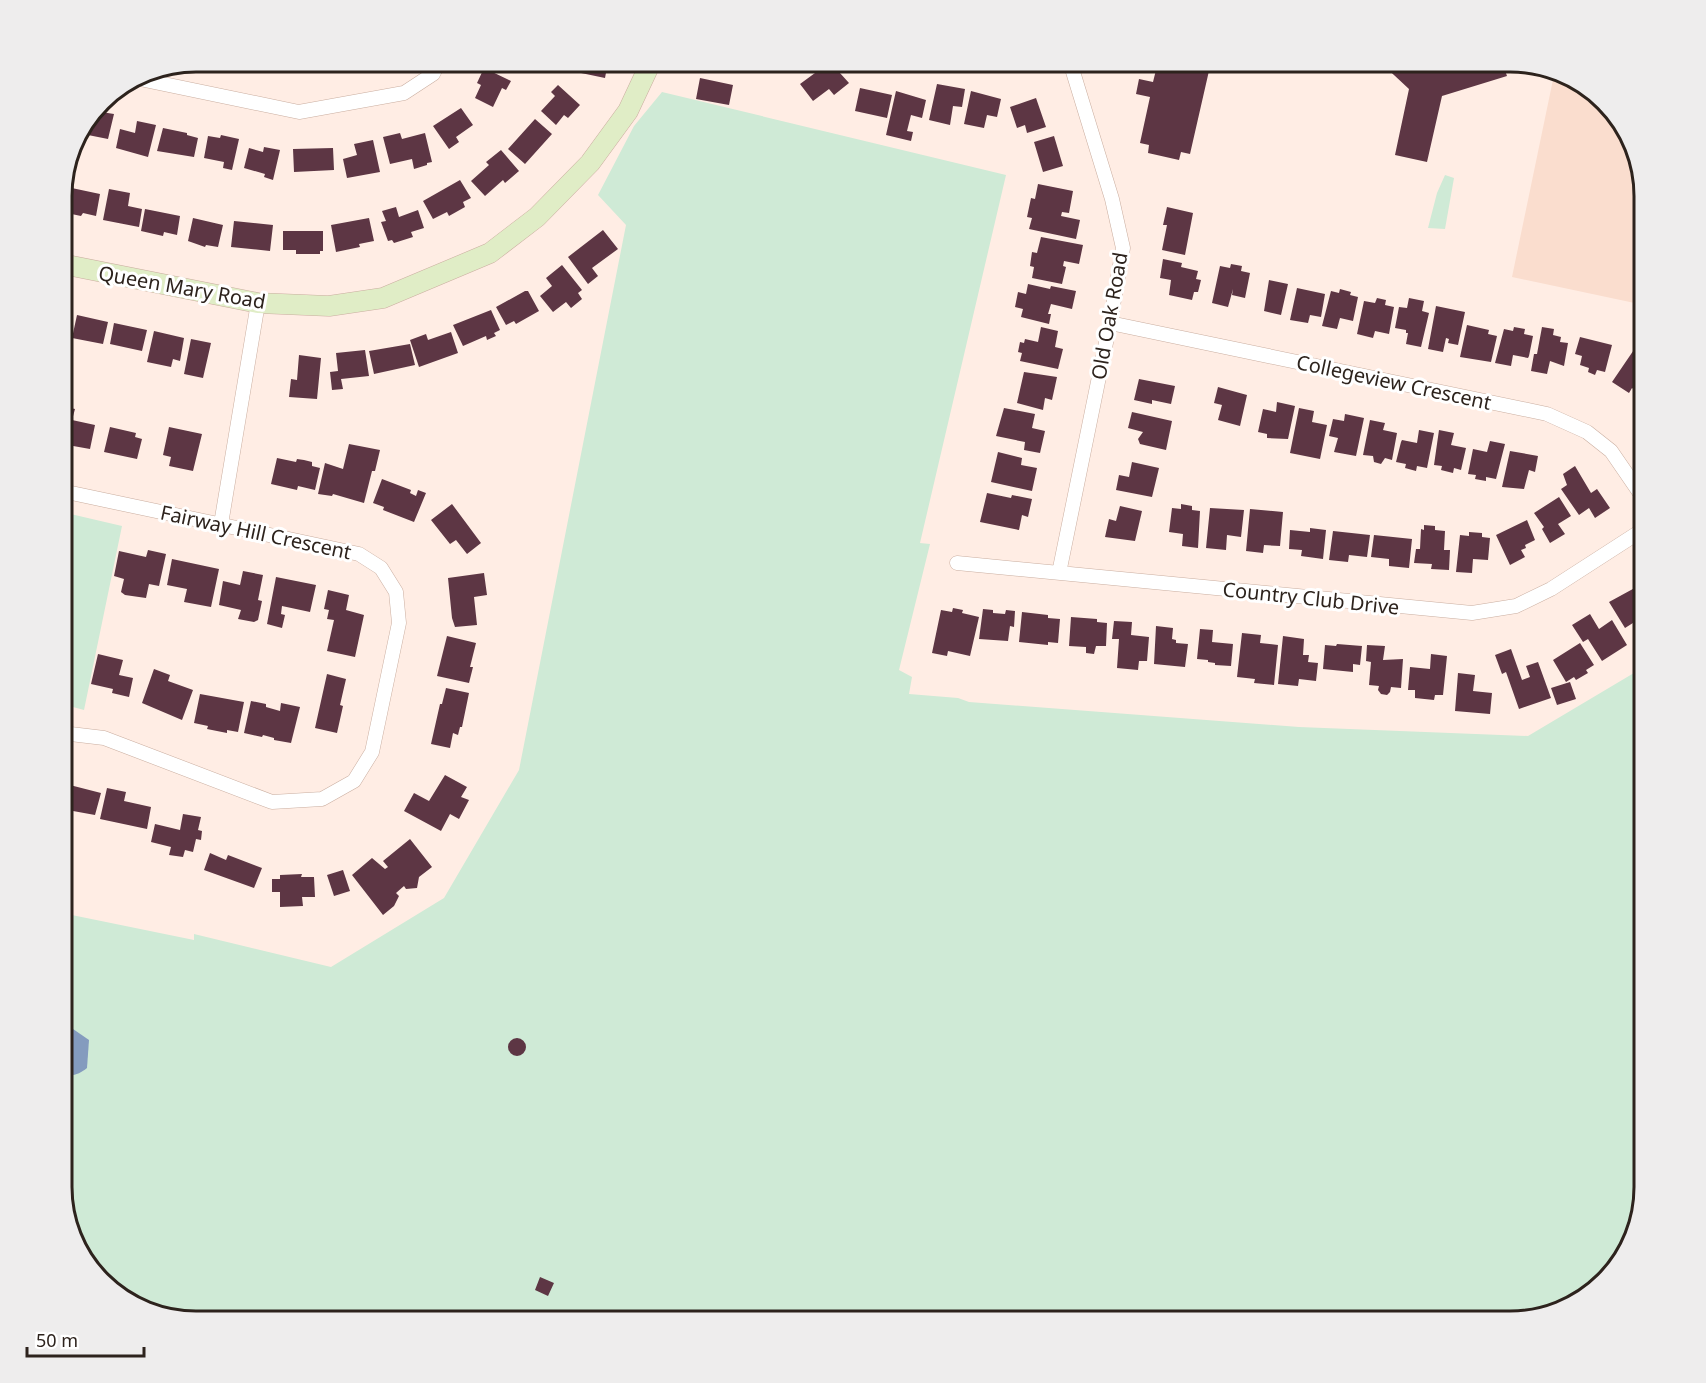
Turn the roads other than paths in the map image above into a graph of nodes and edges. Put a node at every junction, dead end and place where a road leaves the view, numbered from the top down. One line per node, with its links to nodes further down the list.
1 (434, 72): 4 (street)
2 (646, 72): 6 (street, Queen Mary Road)
3 (1073, 72): 7 (street, Old Oak Road)
4 (149, 81)
5 (72, 266): 6 (street, Queen Mary Road)
6 (258, 303): 10 (street)
7 (1110, 323): 8 (street, Collegeview Crescent); 13 (street, Old Oak Road)
8 (1634, 484)
9 (72, 493): 10 (street, Fairway Hill Crescent)
10 (221, 524): 14 (street, Fairway Hill Crescent)
11 (1634, 535): 13 (street, Country Club Drive)
12 (957, 563): 13 (street, Country Club Drive)
13 (1059, 573)
14 (72, 734)

